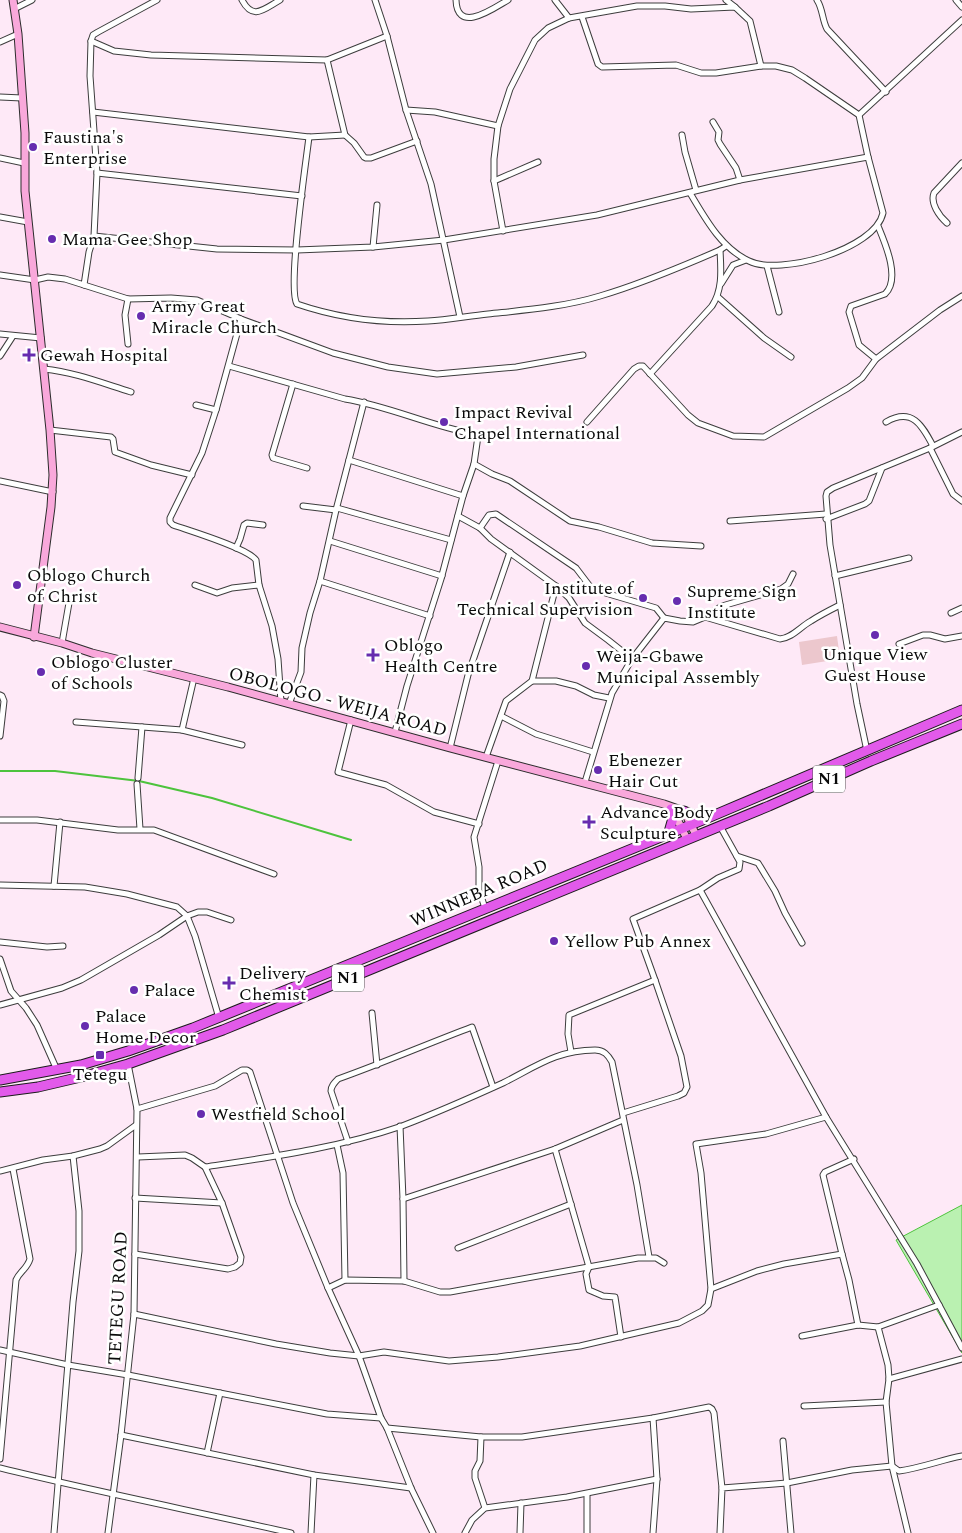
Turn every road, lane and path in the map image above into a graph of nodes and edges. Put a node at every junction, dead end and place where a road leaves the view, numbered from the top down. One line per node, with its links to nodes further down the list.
1 (13, 0): 15 (street)
2 (32, 0): 15 (street)
3 (157, 0): 21 (street)
4 (242, 0): 5 (street)
5 (280, 0)
6 (375, 0): 20 (street)
7 (456, 0): 8 (street)
8 (508, 0)
9 (555, 0): 17 (street)
10 (726, 0): 13 (street)
11 (817, 0): 25 (street)
12 (956, 0): 14 (street)
13 (735, 7): 16 (street); 24 (street)
14 (962, 7)
15 (14, 9): 19 (street)
16 (582, 17): 17 (street); 24 (street)
17 (569, 18): 32 (street)
18 (962, 20): 25 (street)
19 (18, 34): 22 (street); 27 (street)
20 (387, 36): 23 (street); 28 (street)
21 (91, 41): 23 (street); 29 (street)
22 (0, 42)
23 (327, 60): 33 (street)
24 (761, 66): 30 (street)
25 (886, 92): 30 (street)
26 (0, 97): 27 (street)
27 (22, 98): 39 (street)
28 (406, 110): 32 (street); 36 (street)
29 (93, 112): 35 (street); 42 (street)
30 (858, 115): 37 (street)
31 (713, 122): 43 (street)
32 (498, 126): 44 (street)
33 (346, 135): 35 (street); 36 (street)
34 (682, 135): 45 (street)
35 (309, 137): 47 (street)
36 (417, 141): 55 (street)
37 (868, 157): 43 (street); 52 (street)
38 (0, 158): 39 (street)
39 (24, 162): 50 (street)
40 (538, 162): 44 (street)
41 (962, 163): 51 (street)
42 (97, 173): 47 (street); 54 (street)
43 (740, 180): 45 (street)
44 (494, 181): 53 (street)
45 (696, 190): 46 (street)
46 (690, 192): 53 (street); 56 (street)
47 (302, 196): 58 (street)
48 (377, 204): 57 (street)
49 (0, 217): 50 (street)
50 (28, 222): 63 (street)
51 (947, 223)
52 (878, 226): 61 (street); 79 (street)
53 (503, 231): 55 (street)
54 (94, 236): 58 (street); 64 (street)
55 (444, 240): 57 (street); 70 (street)
56 (726, 246): 59 (street); 60 (street)
57 (373, 247): 58 (street)
58 (297, 250): 70 (street)
59 (720, 250): 65 (street); 70 (street)
60 (746, 260): 61 (street); 65 (street)
61 (767, 266): 69 (street)
62 (0, 274): 63 (street)
63 (35, 280): 64 (street); 74 (street)
64 (84, 285): 68 (street)
65 (720, 285): 67 (street)
66 (962, 296): 79 (street)
67 (718, 297): 78 (street); 82 (street)
68 (128, 299): 71 (street); 75 (street)
69 (779, 312)
70 (460, 317)
71 (241, 319): 76 (street); 80 (street)
72 (0, 334): 73 (street)
73 (13, 336): 74 (street); 77 (street)
74 (41, 338): 81 (street)
75 (128, 344)
76 (583, 355)
77 (0, 356)
78 (791, 357)
79 (876, 359): 82 (street)
80 (229, 366): 83 (street); 87 (street)
81 (44, 369): 84 (street); 90 (street)
82 (650, 374): 88 (street)
83 (293, 384): 85 (street); 95 (street)
84 (131, 392)
85 (364, 402): 93 (street); 94 (street)
86 (196, 405): 87 (street)
87 (216, 410): 97 (street)
88 (587, 422)
89 (886, 422): 92 (street)
90 (50, 430): 97 (street); 99 (street)
91 (962, 432): 92 (street)
92 (932, 447): 96 (street); 101 (street)
93 (349, 460): 100 (street); 103 (street)
94 (474, 464): 100 (street); 111 (street)
95 (307, 468)
96 (882, 468): 105 (street); 105 (street)
97 (192, 475): 112 (street)
98 (0, 481): 99 (street)
99 (53, 492): 131 (street)
100 (463, 496): 104 (street)
101 (962, 500)
102 (303, 506): 103 (street)
103 (337, 509): 109 (street); 110 (street)
104 (458, 516): 108 (street); 109 (street)
105 (826, 516): 106 (street); 117 (street)
106 (730, 521)
107 (263, 525): 112 (street)
108 (480, 528): 113 (street); 128 (street)
109 (451, 540): 116 (street)
110 (330, 541): 116 (street); 118 (street)
111 (701, 546)
112 (236, 548): 120 (street)
113 (510, 552): 121 (street); 152 (street)
114 (909, 558): 117 (street)
115 (793, 574): 127 (street)
116 (442, 576): 126 (street)
117 (835, 576): 123 (street)
118 (320, 581): 126 (street); 140 (street)
119 (195, 585): 120 (street)
120 (259, 585): 139 (street)
121 (556, 586): 134 (street); 136 (street)
122 (70, 603): 132 (street)
123 (840, 605): 127 (street); 153 (street)
124 (962, 608): 125 (street)
125 (951, 612)
126 (430, 616): 149 (street)
127 (705, 617): 128 (street)
128 (664, 618): 134 (street)
129 (0, 627): 131 (street, OBOLOGO - WEIJA ROAD)
130 (962, 636): 133 (street)
131 (34, 637): 132 (street, OBOLOGO - WEIJA ROAD)
132 (62, 643): 135 (street, OBOLOGO - WEIJA ROAD)
133 (899, 644)
134 (632, 659): 138 (street)
135 (194, 678): 139 (street, OBOLOGO - WEIJA ROAD); 148 (street)
136 (532, 680): 138 (street); 142 (street)
137 (0, 695): 145 (street)
138 (609, 698): 154 (street)
139 (281, 702): 140 (street, OBOLOGO - WEIJA ROAD)
140 (289, 704): 143 (street, OBOLOGO - WEIJA ROAD)
141 (960, 711): 146 (highway); 153 (highway, WINNEBA ROAD / N1)
142 (501, 716): 154 (street); 155 (street)
143 (351, 720): 149 (street, OBOLOGO - WEIJA ROAD); 163 (street)
144 (76, 722): 147 (street)
145 (1, 723): 150 (street)
146 (962, 723): 165 (highway, WINNEBA ROAD / N1)
147 (142, 727): 148 (street); 166 (street)
148 (182, 730): 151 (street)
149 (395, 732): 152 (street, OBOLOGO - WEIJA ROAD)
150 (0, 736)
151 (242, 745)
152 (450, 748): 155 (street, OBOLOGO - WEIJA ROAD)
153 (867, 751): 160 (highway, WINNEBA ROAD / N1)
154 (593, 752): 157 (street)
155 (486, 757): 156 (street, OBOLOGO - WEIJA ROAD)
156 (498, 761): 157 (street, OBOLOGO - WEIJA ROAD); 163 (street)
157 (585, 782): 158 (street, OBOLOGO - WEIJA ROAD)
158 (670, 807): 159 (street, OBOLOGO - WEIJA ROAD); 164 (street); 167 (highway)
159 (684, 810): 160 (highway); 164 (street)
160 (710, 817): 164 (highway, WINNEBA ROAD / N1)
161 (0, 820): 162 (street)
162 (60, 822): 166 (street); 173 (street)
163 (479, 824): 176 (street)
164 (686, 826): 167 (highway, WINNEBA ROAD / N1); 168 (street); 169 (street)
165 (720, 826): 168 (highway, WINNEBA ROAD / N1); 170 (street)
166 (140, 829): 171 (street)
167 (669, 832): 175 (highway, WINNEBA ROAD / N1)
168 (696, 835): 169 (highway, WINNEBA ROAD / N1)
169 (687, 839): 177 (highway, WINNEBA ROAD / N1)
170 (737, 856): 174 (street); 181 (street)
171 (274, 874)
172 (0, 884): 173 (street)
173 (54, 886): 178 (street)
174 (700, 890): 184 (street); 198 (street)
175 (508, 898): 176 (highway, WINNEBA ROAD / N1); 177 (highway)
176 (485, 908): 188 (highway, WINNEBA ROAD / N1)
177 (514, 910): 190 (highway, WINNEBA ROAD / N1)
178 (187, 916): 179 (street); 185 (street); 188 (street)
179 (231, 920)
180 (0, 942): 182 (street)
181 (802, 944)
182 (63, 946)
183 (0, 959): 185 (street)
184 (655, 980): 189 (street); 197 (street)
185 (17, 1000): 186 (street); 192 (street)
186 (0, 1005)
187 (372, 1013): 191 (street)
188 (219, 1018): 192 (highway, WINNEBA ROAD / N1)
189 (571, 1052): 194 (street); 197 (street)
190 (128, 1064): 195 (highway, WINNEBA ROAD / N1); 196 (street, TETEGU ROAD)
191 (377, 1065): 194 (street); 202 (street)
192 (57, 1070): 193 (highway, WINNEBA ROAD / N1)
193 (0, 1080)
194 (493, 1087): 201 (street)
195 (0, 1092)
196 (137, 1109): 200 (street, TETEGU ROAD); 206 (street)
197 (622, 1113): 199 (street)
198 (826, 1117): 208 (street); 225 (street)
199 (623, 1120): 204 (street); 219 (street)
200 (136, 1125): 205 (street); 207 (street, TETEGU ROAD)
201 (400, 1126): 202 (street); 213 (street)
202 (348, 1142): 203 (street)
203 (338, 1144): 206 (street); 222 (street)
204 (555, 1149): 213 (street); 215 (street)
205 (73, 1156): 210 (street); 237 (street)
206 (278, 1156): 209 (street); 224 (street)
207 (138, 1157): 209 (street); 212 (street, TETEGU ROAD)
208 (854, 1159): 218 (street); 226 (street)
209 (205, 1167): 214 (street)
210 (12, 1169): 211 (street); 234 (street)
211 (0, 1171)
212 (135, 1198): 214 (street); 217 (street, TETEGU ROAD)
213 (403, 1199): 223 (street)
214 (222, 1203): 217 (street)
215 (571, 1204): 216 (street); 221 (street)
216 (458, 1248)
217 (135, 1254): 227 (street, TETEGU ROAD)
218 (842, 1254): 225 (street); 228 (street)
219 (648, 1257): 220 (street); 221 (street)
220 (664, 1263)
221 (589, 1267): 223 (street); 231 (street)
222 (345, 1280): 223 (street); 224 (street)
223 (404, 1282)
224 (328, 1288): 235 (street)
225 (711, 1288): 231 (street)
226 (939, 1305): 229 (street); 232 (street)
227 (134, 1314): 235 (street); 238 (street, TETEGU ROAD)
228 (858, 1325): 229 (street); 230 (street)
229 (878, 1326): 239 (street)
230 (802, 1336)
231 (622, 1337): 235 (street)
232 (962, 1348)
233 (0, 1350): 234 (street)
234 (8, 1352): 237 (street); 251 (street)
235 (360, 1356): 243 (street)
236 (962, 1359): 239 (street)
237 (68, 1365): 238 (street); 256 (street)
238 (128, 1375): 240 (street); 246 (street, TETEGU ROAD)
239 (889, 1379): 241 (street)
240 (220, 1393): 243 (street); 249 (street)
241 (886, 1402): 242 (street); 252 (street)
242 (804, 1406)
243 (382, 1418): 245 (street)
244 (653, 1418): 247 (street); 255 (street); 259 (street)
245 (387, 1428): 247 (street); 258 (street)
246 (122, 1435): 249 (street); 260 (street, TETEGU ROAD)
247 (480, 1437): 263 (street)
248 (783, 1441): 257 (street)
249 (207, 1453): 254 (street)
250 (962, 1456): 252 (street)
251 (0, 1459)
252 (892, 1466): 257 (street); 275 (street)
253 (0, 1468): 256 (street)
254 (314, 1475): 258 (street); 267 (street)
255 (657, 1479): 261 (street); 272 (street)
256 (58, 1482): 260 (street); 264 (street)
257 (787, 1483): 259 (street); 274 (street)
258 (410, 1488): 268 (street)
259 (722, 1488): 273 (street)
260 (114, 1493): 265 (street, TETEGU ROAD); 266 (street)
261 (587, 1494): 262 (street); 271 (street)
262 (521, 1503): 263 (street); 270 (street)
263 (485, 1508): 269 (street)
264 (54, 1533)
265 (108, 1533)
266 (291, 1533)
267 (311, 1533)
268 (432, 1533)
269 (465, 1533)
270 (520, 1533)
271 (586, 1533)
272 (653, 1533)
273 (720, 1533)
274 (791, 1533)
275 (908, 1533)

